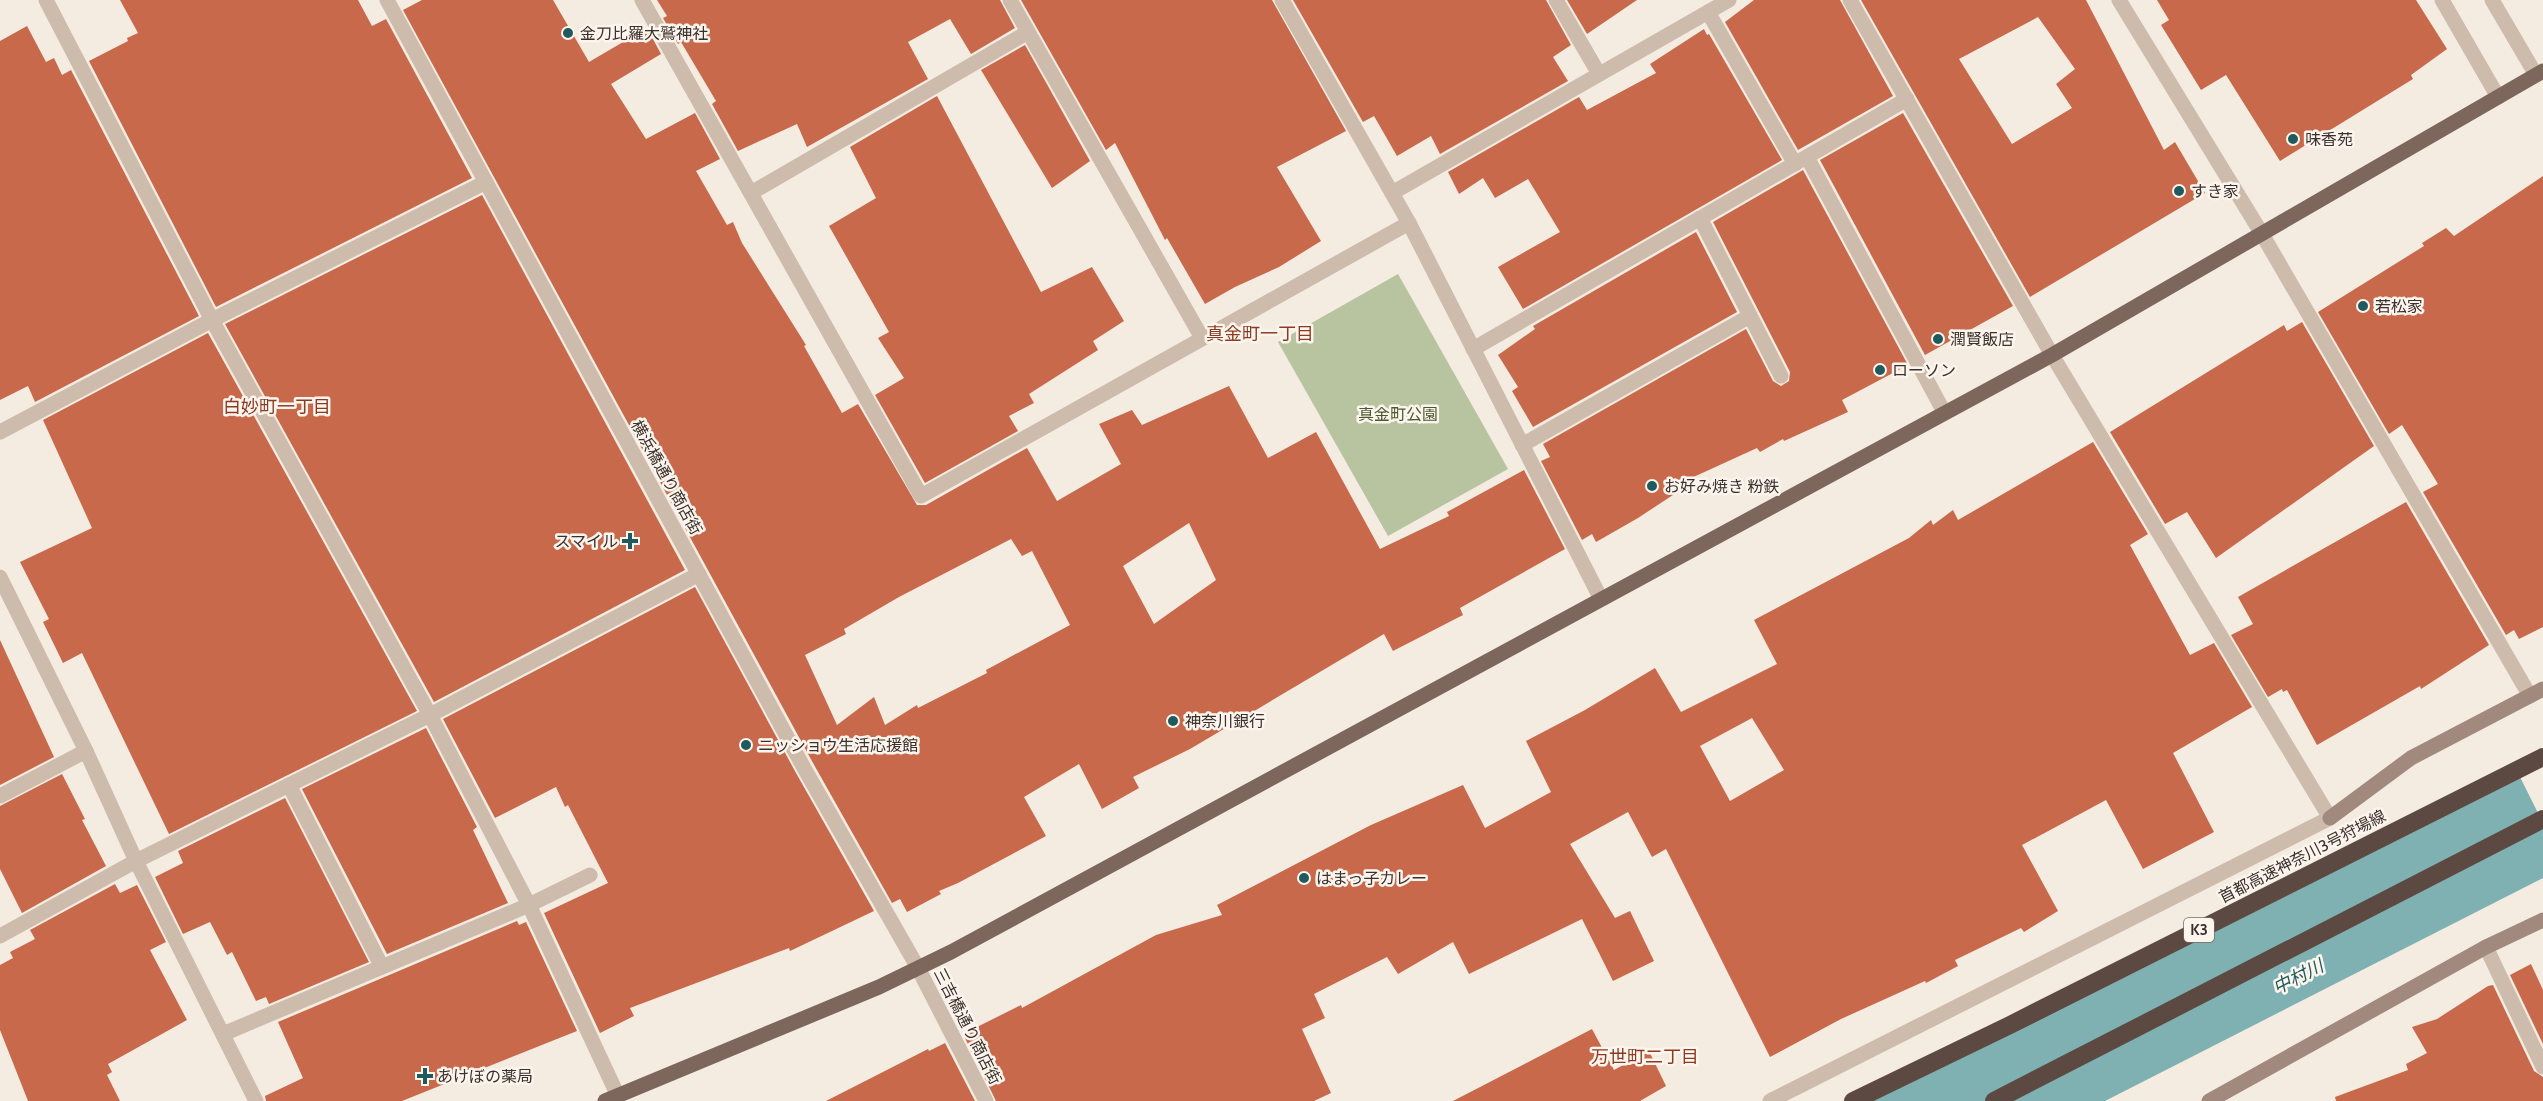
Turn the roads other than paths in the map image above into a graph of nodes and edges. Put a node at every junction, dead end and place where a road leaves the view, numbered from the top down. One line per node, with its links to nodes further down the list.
1 (46, 0): 26 (street)
2 (387, 0): 19 (street, 横浜橋通り商店街)
3 (642, 0): 20 (street)
4 (1010, 0): 13 (street)
5 (1282, 0): 21 (street)
6 (1556, 0): 15 (street)
7 (1729, 0): 12 (street)
8 (1850, 0): 17 (street)
9 (2119, 0): 24 (street)
10 (2442, 0): 16 (street)
11 (2492, 0): 14 (street)
12 (1708, 12): 15 (street); 18 (street)
13 (1028, 32): 20 (street); 27 (street)
14 (2539, 73): 16 (main road)
15 (1599, 74): 21 (street)
16 (2498, 97): 24 (main road)
17 (1906, 99): 18 (street); 29 (street)
18 (1801, 160): 22 (street); 31 (street)
19 (486, 182): 26 (street); 34 (street, 横浜橋通り商店街)
20 (751, 193): 27 (street)
21 (1392, 193): 23 (street)
22 (1700, 218): 25 (street); 28 (street)
23 (1408, 223): 27 (street); 28 (street)
24 (2262, 234): 29 (main road); 37 (street)
25 (1750, 316): 30 (street); 33 (street)
26 (212, 320): 32 (street); 38 (street)
27 (1202, 338)
28 (1473, 349): 33 (street)
29 (2052, 355): 31 (main road); 43 (street)
30 (1780, 376)
31 (1944, 412): 36 (main road)
32 (0, 432)
33 (1522, 445): 36 (street)
34 (699, 574): 38 (street); 52 (street, 横浜橋通り商店街)
35 (0, 577): 39 (street)
36 (1601, 599): 52 (main road)
37 (2536, 693): 43 (street)
38 (430, 715): 41 (street); 47 (street)
39 (86, 751): 42 (street); 45 (street)
40 (2543, 757): 59 (highway, 首都高速神奈川3号狩場線 / K3)
41 (289, 785): 45 (street); 51 (street)
42 (0, 796)
43 (2330, 818): 58 (street)
44 (2543, 819): 60 (highway)
45 (136, 861): 49 (street); 53 (street)
46 (590, 875): 47 (street)
47 (529, 905): 51 (street); 55 (street)
48 (2543, 920): 50 (street)
49 (0, 936)
50 (2486, 947): 54 (street); 61 (street)
51 (382, 967): 53 (street)
52 (918, 968): 55 (main road); 57 (street, 三吉橋通り商店街)
53 (224, 1034): 56 (street)
54 (2543, 1067)
55 (611, 1099)
56 (255, 1101)
57 (986, 1101)
58 (1770, 1101)
59 (1853, 1101)
60 (1994, 1101)
61 (2209, 1101)

